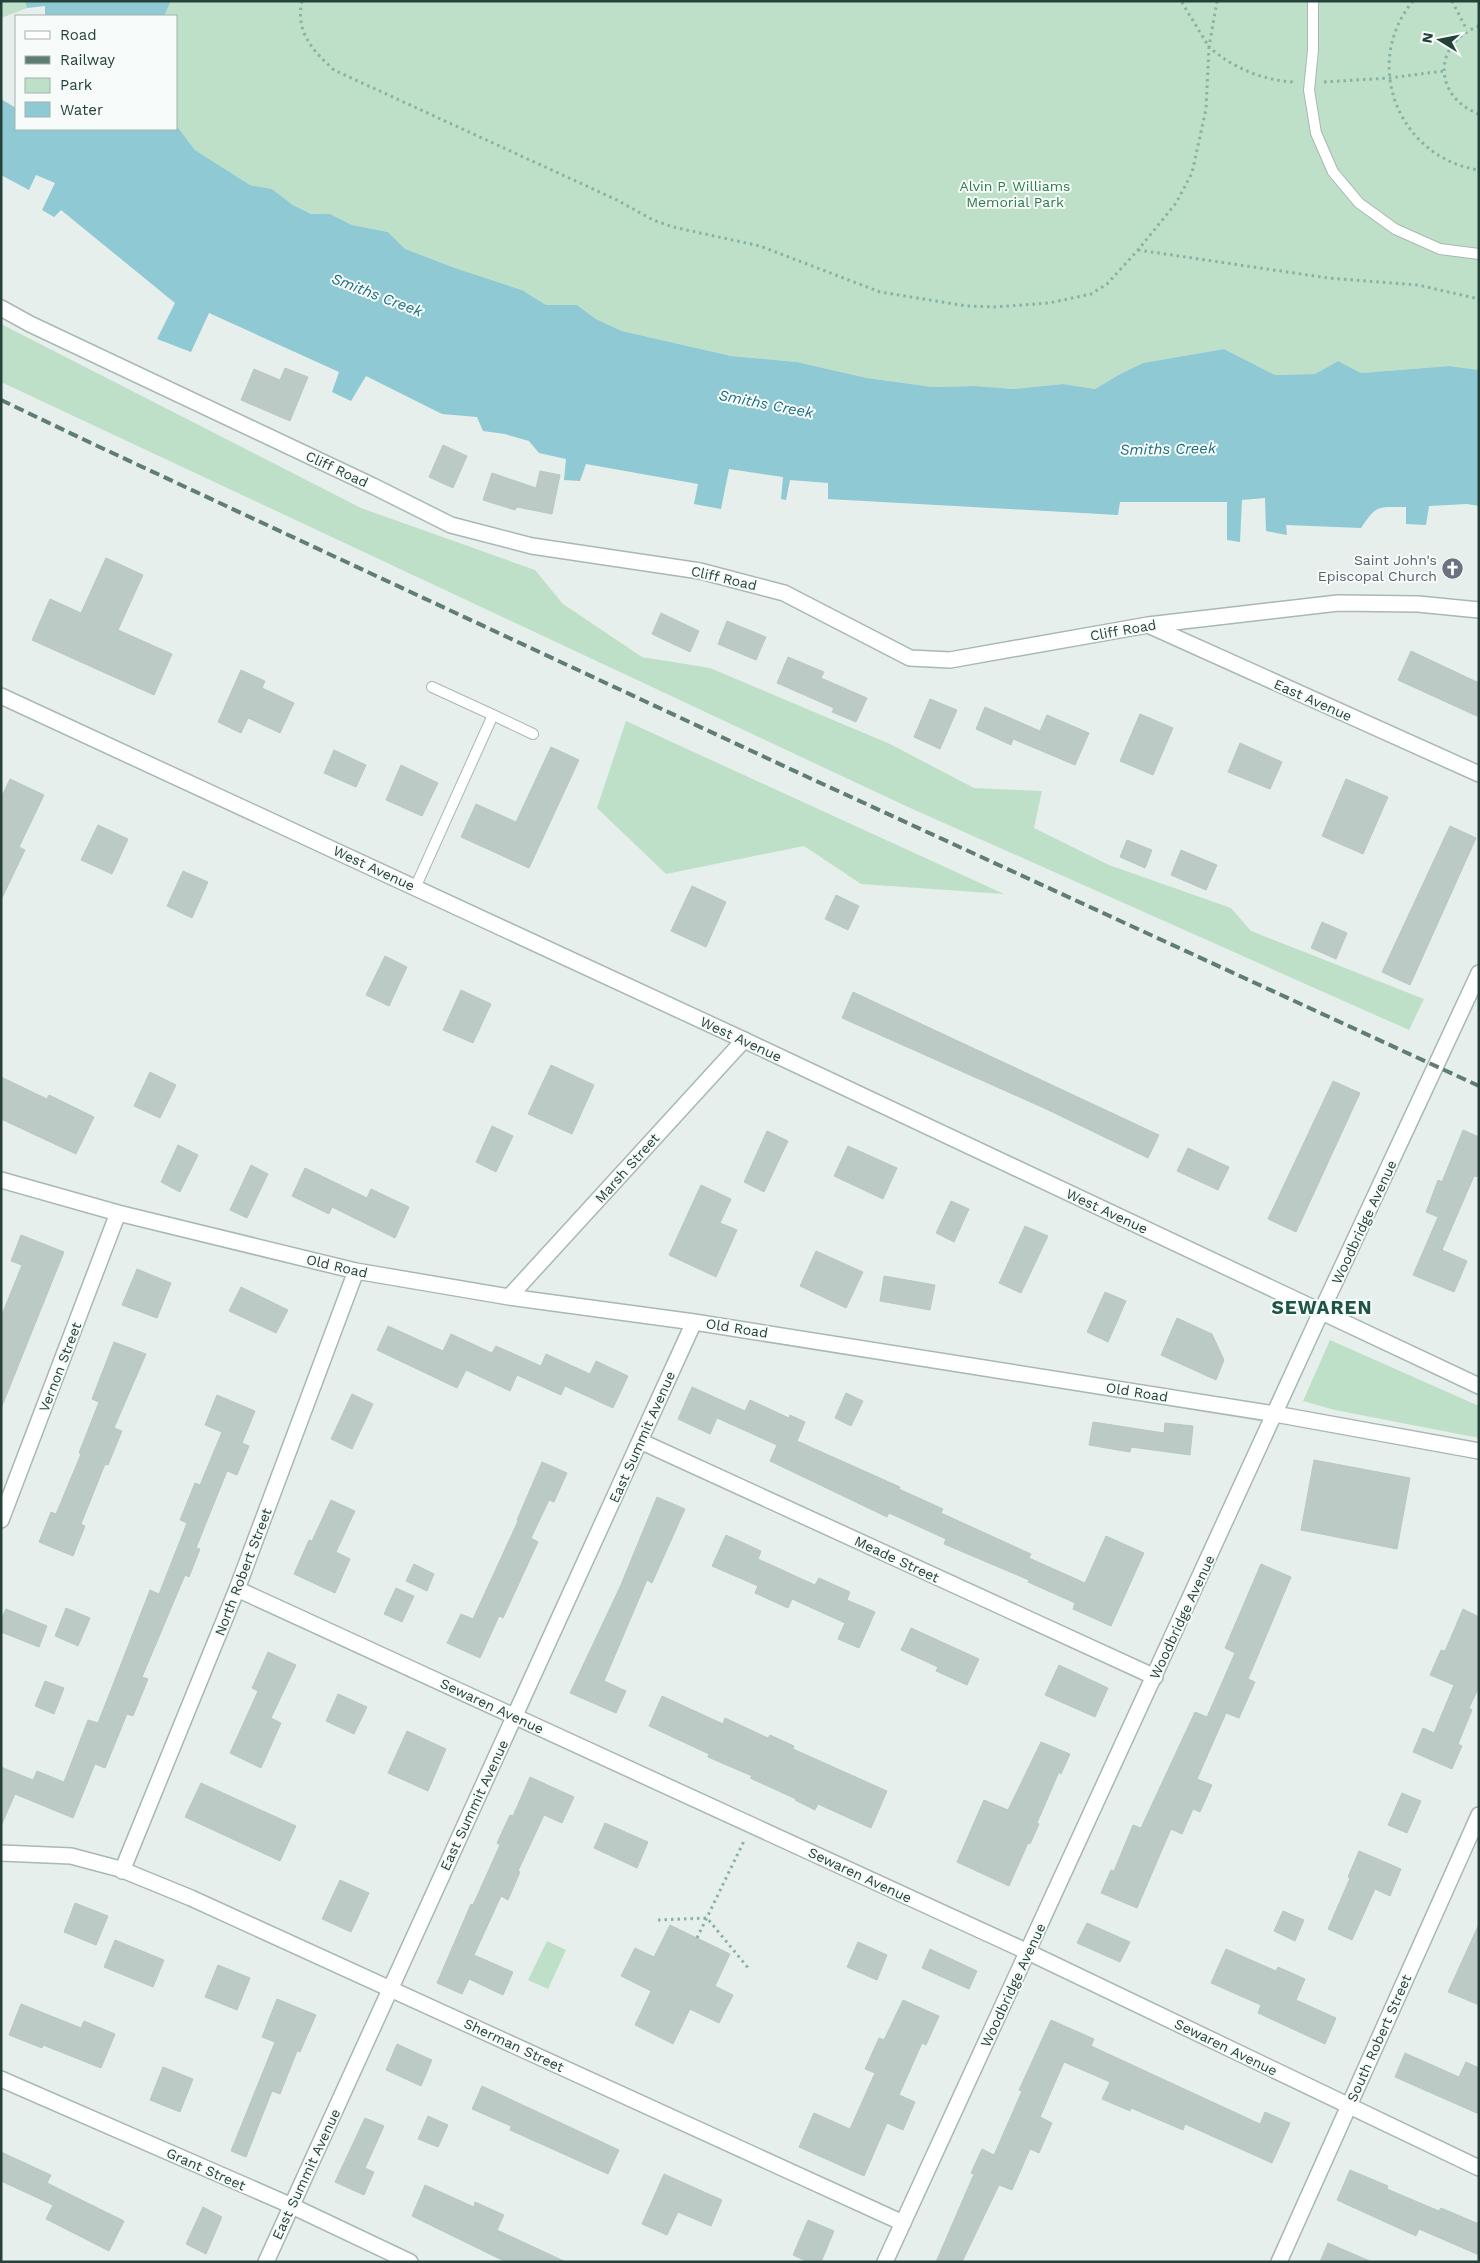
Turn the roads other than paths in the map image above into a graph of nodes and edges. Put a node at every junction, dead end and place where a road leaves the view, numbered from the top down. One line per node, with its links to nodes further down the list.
1 (1313, 1): 2 (lane)
2 (1479, 254)
3 (1, 308): 5 (street, Cliff Road)
4 (1479, 610): 5 (street, Cliff Road)
5 (1148, 625): 10 (street, East Avenue)
6 (432, 687): 8 (lane)
7 (1, 696): 11 (street, West Avenue)
8 (493, 715): 9 (lane); 11 (lane)
9 (533, 734)
10 (1479, 774)
11 (415, 888): 13 (street, West Avenue)
12 (1479, 973): 18 (street, Woodbridge Avenue)
13 (744, 1040): 17 (street, Marsh Street); 18 (street, West Avenue)
14 (1, 1180): 15 (street, Old Road)
15 (118, 1213): 16 (street, Old Road); 24 (street, Vernon Street)
16 (356, 1271): 17 (street, Old Road); 25 (street, North Robert Street)
17 (509, 1297): 19 (street, Old Road)
18 (1321, 1312): 20 (street, West Avenue); 21 (street, Woodbridge Avenue)
19 (694, 1322): 21 (street, Old Road); 22 (street, East Summit Avenue)
20 (1479, 1386)
21 (1275, 1414): 23 (street, Old Road); 26 (street, Woodbridge Avenue)
22 (640, 1442): 26 (street, Meade Street); 27 (street, East Summit Avenue)
23 (1479, 1451)
24 (1, 1520)
25 (238, 1590): 27 (street, Sewaren Avenue); 30 (street, North Robert Street)
26 (1155, 1677): 31 (street, Woodbridge Avenue)
27 (515, 1716): 31 (street, Sewaren Avenue); 32 (street, East Summit Avenue)
28 (1479, 1815): 34 (street, South Robert Street)
29 (1, 1854): 30 (street, Sherman Street)
30 (122, 1871): 32 (street, Sherman Street)
31 (1028, 1952): 34 (street, Sewaren Avenue); 37 (street, Woodbridge Avenue)
32 (390, 1989): 36 (street, East Summit Avenue); 37 (street, Sherman Street)
33 (1, 2079): 36 (street, Grant Street)
34 (1349, 2106): 35 (street, Sewaren Avenue); 41 (street, South Robert Street)
35 (1479, 2168)
36 (292, 2206): 38 (street, East Summit Avenue); 39 (street, Grant Street)
37 (903, 2223): 40 (street, Woodbridge Avenue)
38 (266, 2262)
39 (410, 2262)
40 (885, 2262)
41 (1279, 2262)

